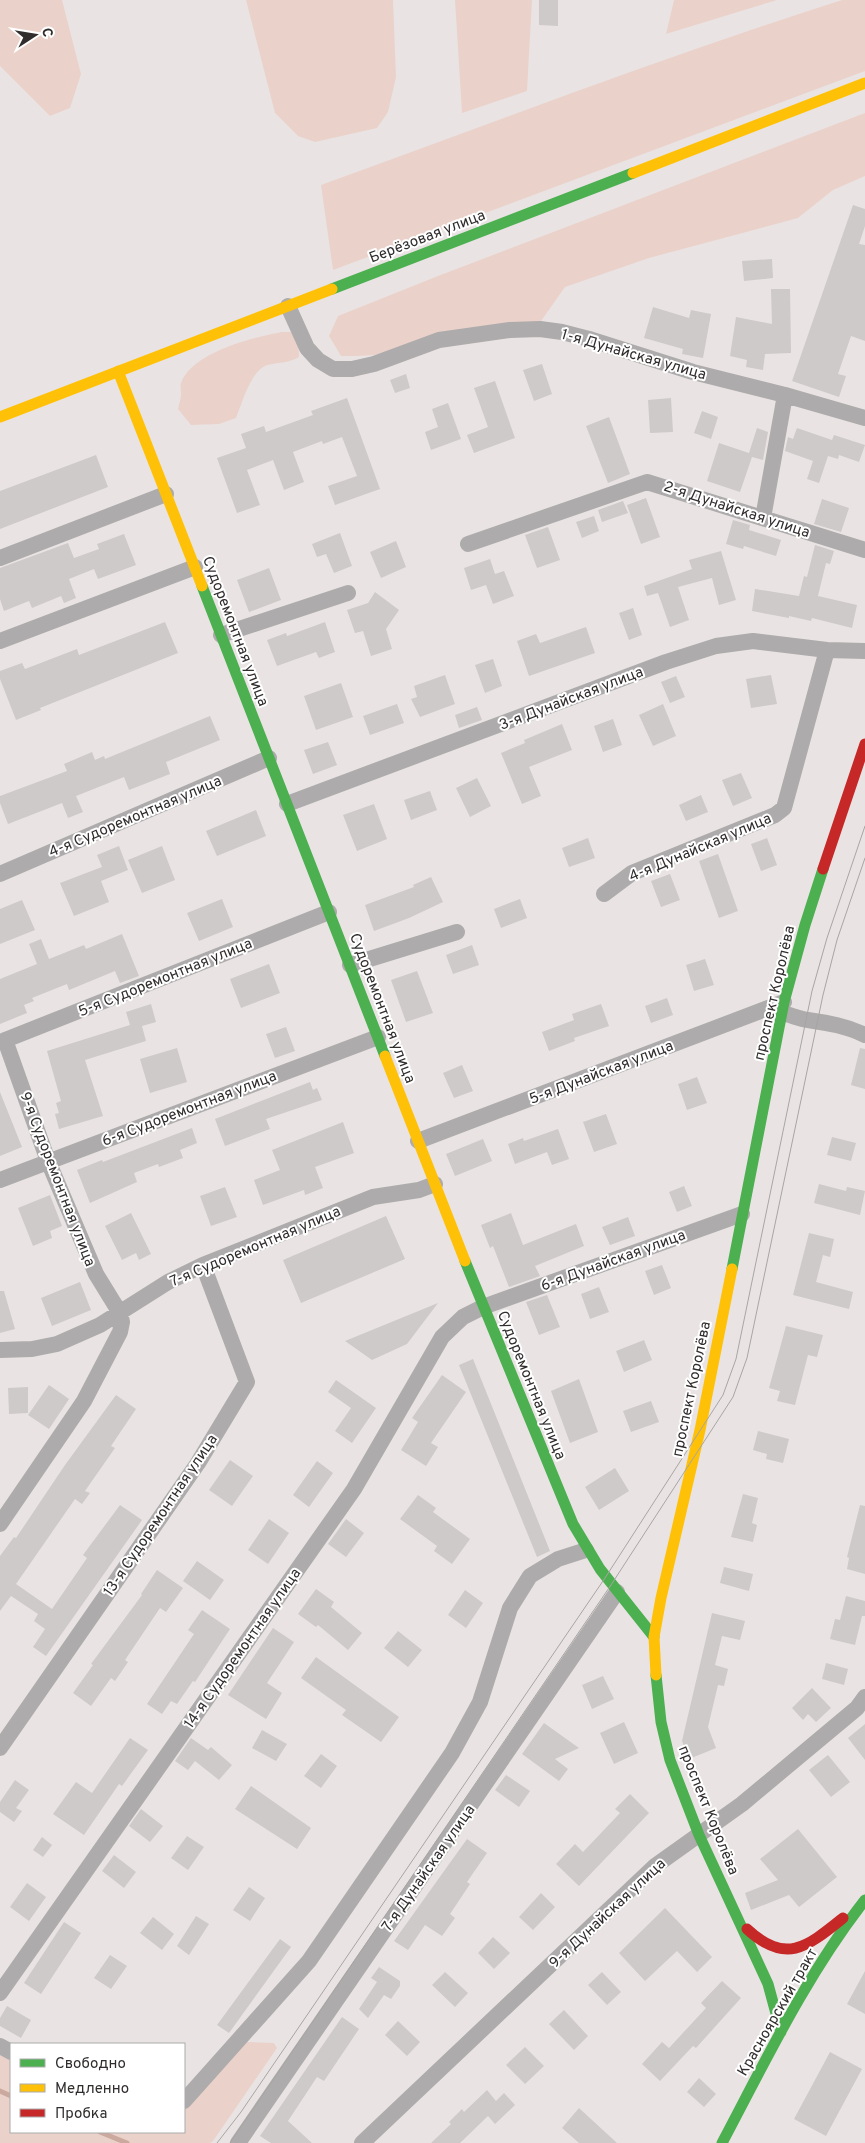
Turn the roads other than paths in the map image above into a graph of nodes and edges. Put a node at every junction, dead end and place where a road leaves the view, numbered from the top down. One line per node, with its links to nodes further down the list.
1 (865, 83): 2 (main road, Берёзовая улица)
2 (288, 306): 3 (main road, Берёзовая улица); 4 (street, 1-я Дунайская улица)
3 (118, 371): 5 (main road, Берёзовая улица); 7 (main road, Судоремонтная улица)
4 (785, 394): 6 (street, 1-я Дунайская улица); 8 (street)
5 (0, 416)
6 (865, 418)
7 (166, 494): 11 (street); 12 (main road, Судоремонтная улица)
8 (763, 518): 9 (street, 2-я Дунайская улица); 10 (street, 2-я Дунайская улица)
9 (468, 544)
10 (865, 550)
11 (0, 558)
12 (195, 567): 14 (main road, Судоремонтная улица); 15 (street)
13 (348, 593): 14 (street)
14 (221, 635): 19 (main road, Судоремонтная улица)
15 (0, 642)
16 (827, 650): 17 (street, 3-я Дунайская улица); 20 (street, 3-я Дунайская улица); 22 (street, 4-я Дунайская улица)
17 (865, 651)
18 (865, 744): 26 (main road, проспект Королёва)
19 (269, 758): 20 (main road, Судоремонтная улица); 21 (street, 4-я Судоремонтная улица)
20 (287, 804): 23 (main road, Судоремонтная улица)
21 (0, 874)
22 (604, 894)
23 (330, 912): 25 (main road, Судоремонтная улица); 29 (street, 5-я Судоремонтная улица)
24 (457, 932): 25 (street)
25 (350, 965): 28 (main road, Судоремонтная улица)
26 (783, 1008): 27 (street); 30 (street, 5-я Дунайская улица); 34 (main road, проспект Королёва)
27 (865, 1035)
28 (378, 1037): 30 (main road, Судоремонтная улица); 31 (street, 6-я Судоремонтная улица)
29 (3, 1041): 31 (street, 9-я Судоремонтная улица)
30 (418, 1141): 33 (main road, Судоремонтная улица)
31 (48, 1161): 32 (street, 6-я Судоремонтная улица); 37 (street, 9-я Судоремонтная улица)
32 (0, 1180)
33 (435, 1184): 35 (street, 7-я Судоремонтная улица); 36 (main road, Судоремонтная улица)
34 (742, 1214): 36 (street, 6-я Дунайская улица); 42 (main road, проспект Королёва)
35 (203, 1265): 37 (street, 7-я Судоремонтная улица); 44 (street, 13-я Судоремонтная улица)
36 (483, 1307): 40 (main road, Судоремонтная улица); 48 (street, 14-я Судоремонтная улица)
37 (120, 1313): 38 (street, 7-я Судоремонтная улица); 39 (street)
38 (0, 1350)
39 (0, 1524)
40 (586, 1550): 41 (main road, Судоремонтная улица); 50 (street)
41 (617, 1592): 42 (main road, Судоремонтная улица); 51 (street, 7-я Дунайская улица)
42 (654, 1637): 45 (main road, проспект Королёва)
43 (865, 1697): 45 (street, 9-я Дунайская улица)
44 (0, 1748)
45 (699, 1834): 47 (main road, проспект Королёва); 52 (street, 9-я Дунайская улица)
46 (864, 1901): 47 (main road); 49 (main road, Красноярский тракт)
47 (739, 1920): 49 (main road, проспект Королёва)
48 (0, 1993)
49 (781, 2032): 53 (main road, Красноярский тракт)
50 (185, 2100)
51 (238, 2143)
52 (362, 2143)
53 (722, 2143)

